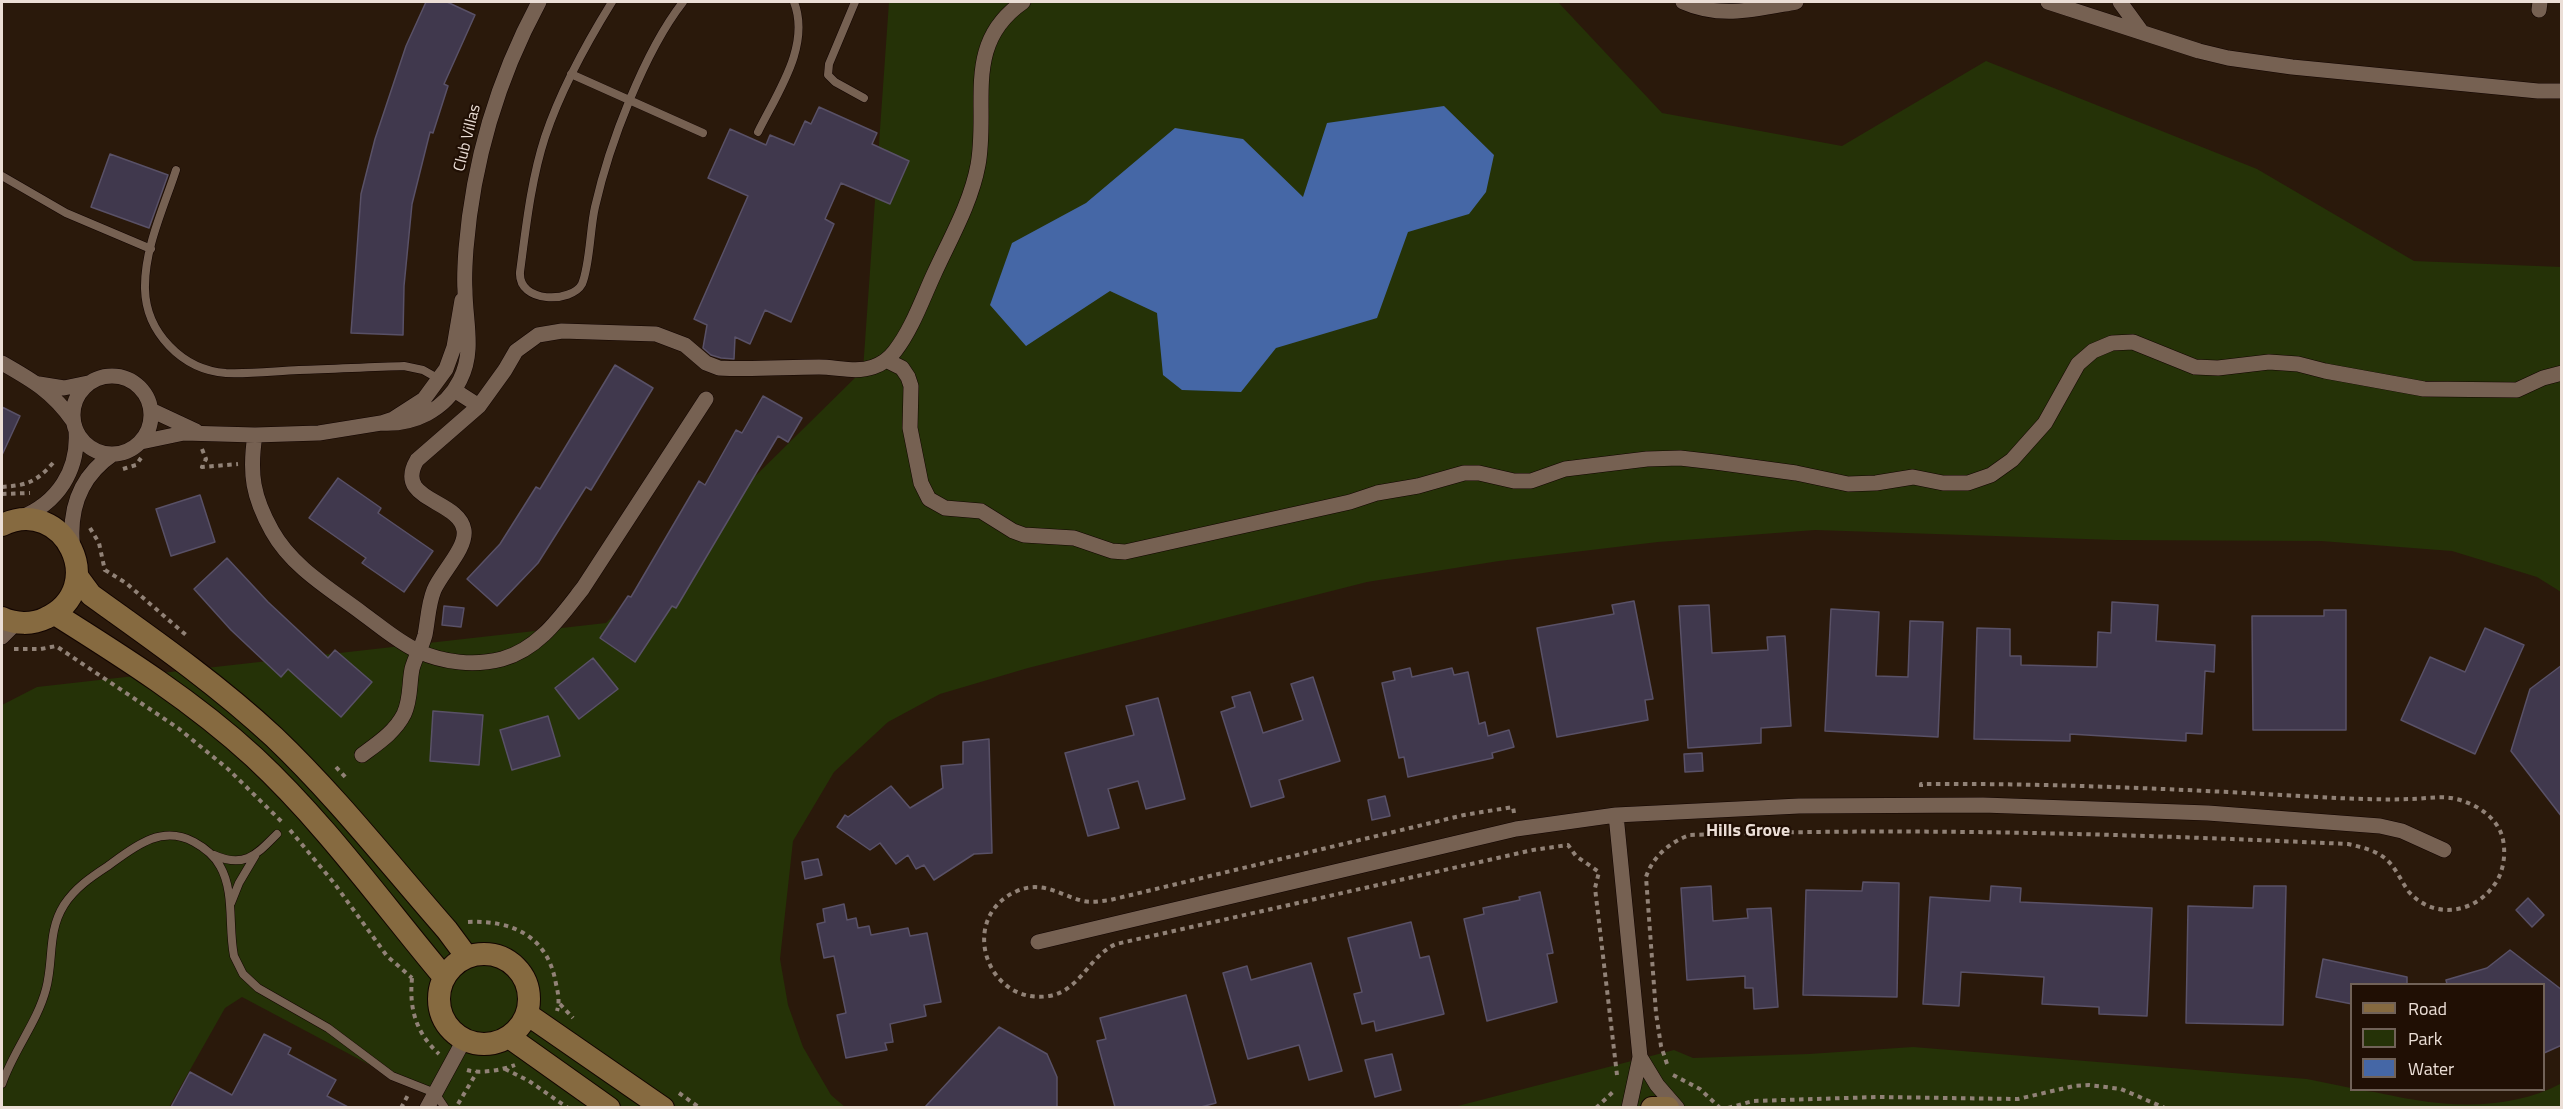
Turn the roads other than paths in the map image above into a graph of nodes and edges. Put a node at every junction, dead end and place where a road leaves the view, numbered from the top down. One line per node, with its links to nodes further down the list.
1 (540, 2): 21 (street, Club Villas)
2 (612, 2): 12 (lane)
3 (794, 2): 17 (lane)
4 (855, 2): 14 (lane)
5 (1023, 2): 22 (street)
6 (1683, 2): 7 (street)
7 (1796, 2)
8 (2048, 2): 11 (street)
9 (2120, 2): 11 (street)
10 (678, 3): 15 (lane)
11 (2141, 31): 13 (street)
12 (571, 74): 15 (lane); 15 (lane)
13 (2562, 91)
14 (864, 98)
15 (630, 102): 16 (lane)
16 (703, 132)
17 (758, 132)
18 (176, 170): 20 (lane)
19 (2, 176): 20 (lane)
20 (151, 249): 25 (lane)
21 (465, 291): 25 (street, Club Villas); 28 (street, Club Villas)
22 (886, 360): 24 (street); 30 (street)
23 (2, 363): 27 (street)
24 (2562, 372)
25 (440, 380): 32 (street, Club Villas)
26 (88, 383): 27 (street); 31 (street); 33 (street)
27 (39, 384): 33 (street)
28 (454, 390): 30 (street); 32 (street, Club Villas)
29 (706, 399): 43 (street)
30 (479, 406): 43 (street)
31 (152, 410): 35 (street); 36 (street)
32 (381, 423): 34 (street, Club Villas)
33 (74, 425): 37 (street); 38 (street)
34 (255, 435): 35 (street, Club Villas); 43 (street)
35 (197, 438): 36 (street)
36 (145, 448): 37 (street)
37 (112, 454): 39 (street)
38 (7, 522): 39 (street)
39 (73, 550): 40 (street)
40 (77, 576): 41 (street); 52 (street)
41 (55, 614): 42 (street); 53 (street)
42 (7, 631)
43 (419, 652): 44 (street)
44 (362, 755)
45 (1616, 815): 47 (street); 51 (street); 57 (street)
46 (277, 834): 49 (lane)
47 (2444, 849)
48 (213, 854): 49 (lane); 50 (lane); 58 (lane)
49 (255, 856): 50 (lane)
50 (229, 911): 59 (lane)
51 (1038, 942)
52 (467, 957): 53 (street); 54 (street)
53 (444, 977): 56 (street)
54 (527, 1014): 55 (street); 63 (street)
55 (509, 1037): 56 (street); 62 (street)
56 (465, 1040): 59 (street)
57 (1640, 1058): 64 (street); 67 (street)
58 (2, 1084)
59 (435, 1093): 60 (street); 61 (lane)
60 (427, 1107)
61 (445, 1107)
62 (609, 1107)
63 (663, 1107)
64 (1629, 1107)
65 (1652, 1107): 66 (street)
66 (1668, 1107)
67 (1677, 1107)

